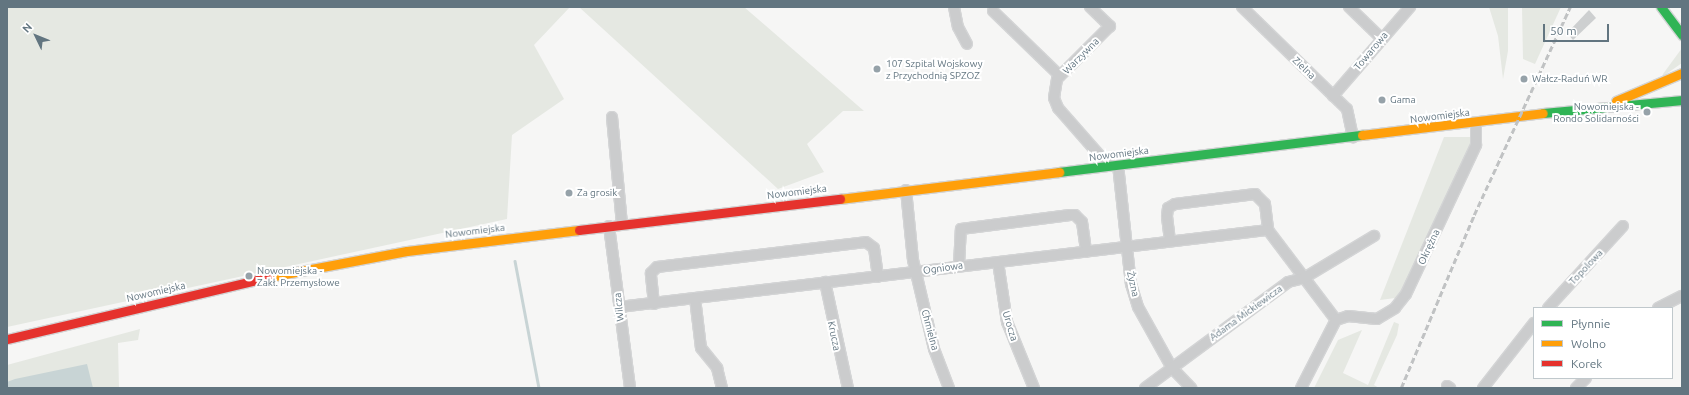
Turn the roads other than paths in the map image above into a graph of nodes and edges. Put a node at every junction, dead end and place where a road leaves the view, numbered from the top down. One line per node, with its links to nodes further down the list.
1 (954, 7): 12 (street)
2 (1090, 7): 14 (street, Warzywna)
3 (1242, 7): 15 (street, Zielna)
4 (1349, 7): 11 (street)
5 (1410, 7): 11 (street, Towarowa)
6 (1661, 7): 8 (street)
7 (993, 11): 14 (street)
8 (1669, 16): 9 (street); 10 (street)
9 (1682, 26)
10 (1682, 35)
11 (1382, 39): 15 (street, Towarowa)
12 (967, 44)
13 (1682, 72): 17 (street, Nowomiejska)
14 (1060, 76): 21 (street, Warzywna)
15 (1333, 96): 20 (street, Zielna)
16 (1682, 100): 17 (street, Nowomiejska)
17 (1596, 107): 19 (street, Nowomiejska)
18 (612, 117): 23 (street)
19 (1476, 122): 20 (street, Nowomiejska); 43 (street, Okrężna)
20 (1353, 137): 21 (street, Nowomiejska)
21 (1114, 165): 22 (street, Nowomiejska); 29 (street, Żyzna)
22 (906, 190): 23 (street, Nowomiejska); 33 (street, Chmielna)
23 (622, 225): 24 (street, Nowomiejska)
24 (609, 226): 40 (street, Wilcza); 45 (street, Nowomiejska)
25 (1623, 226): 41 (street, Topolowa)
26 (1268, 230): 28 (street, Ogniowa); 28 (street); 35 (street)
27 (1374, 236): 35 (street, Adama Mickiewicza)
28 (1170, 242): 29 (street, Ogniowa)
29 (1126, 246): 30 (street, Ogniowa); 46 (street, Żyzna)
30 (1086, 252): 31 (street, Ogniowa); 32 (street)
31 (998, 262): 32 (street, Ogniowa); 52 (street, Urocza)
32 (960, 265): 33 (street, Ogniowa)
33 (916, 271): 34 (street, Ogniowa); 51 (street, Chmielna)
34 (878, 277): 36 (street, Ogniowa); 39 (street)
35 (1304, 278): 43 (street); 46 (street, Adama Mickiewicza)
36 (825, 282): 38 (street, Ogniowa); 50 (street, Krucza)
37 (1682, 296): 42 (street)
38 (695, 298): 39 (street, Ogniowa); 49 (street)
39 (654, 304): 40 (street, Ogniowa)
40 (619, 307): 48 (street, Wilcza)
41 (1549, 307)
42 (1660, 307)
43 (1336, 320): 55 (street)
44 (1533, 324): 56 (street)
45 (7, 339)
46 (1172, 368): 53 (street, Adama Mickiewicza); 54 (street, Żyzna)
47 (1585, 379): 57 (street)
48 (630, 388)
49 (722, 388)
50 (848, 388)
51 (949, 388)
52 (1034, 388)
53 (1145, 388)
54 (1191, 388)
55 (1301, 388)
56 (1483, 388)
57 (1576, 388)

